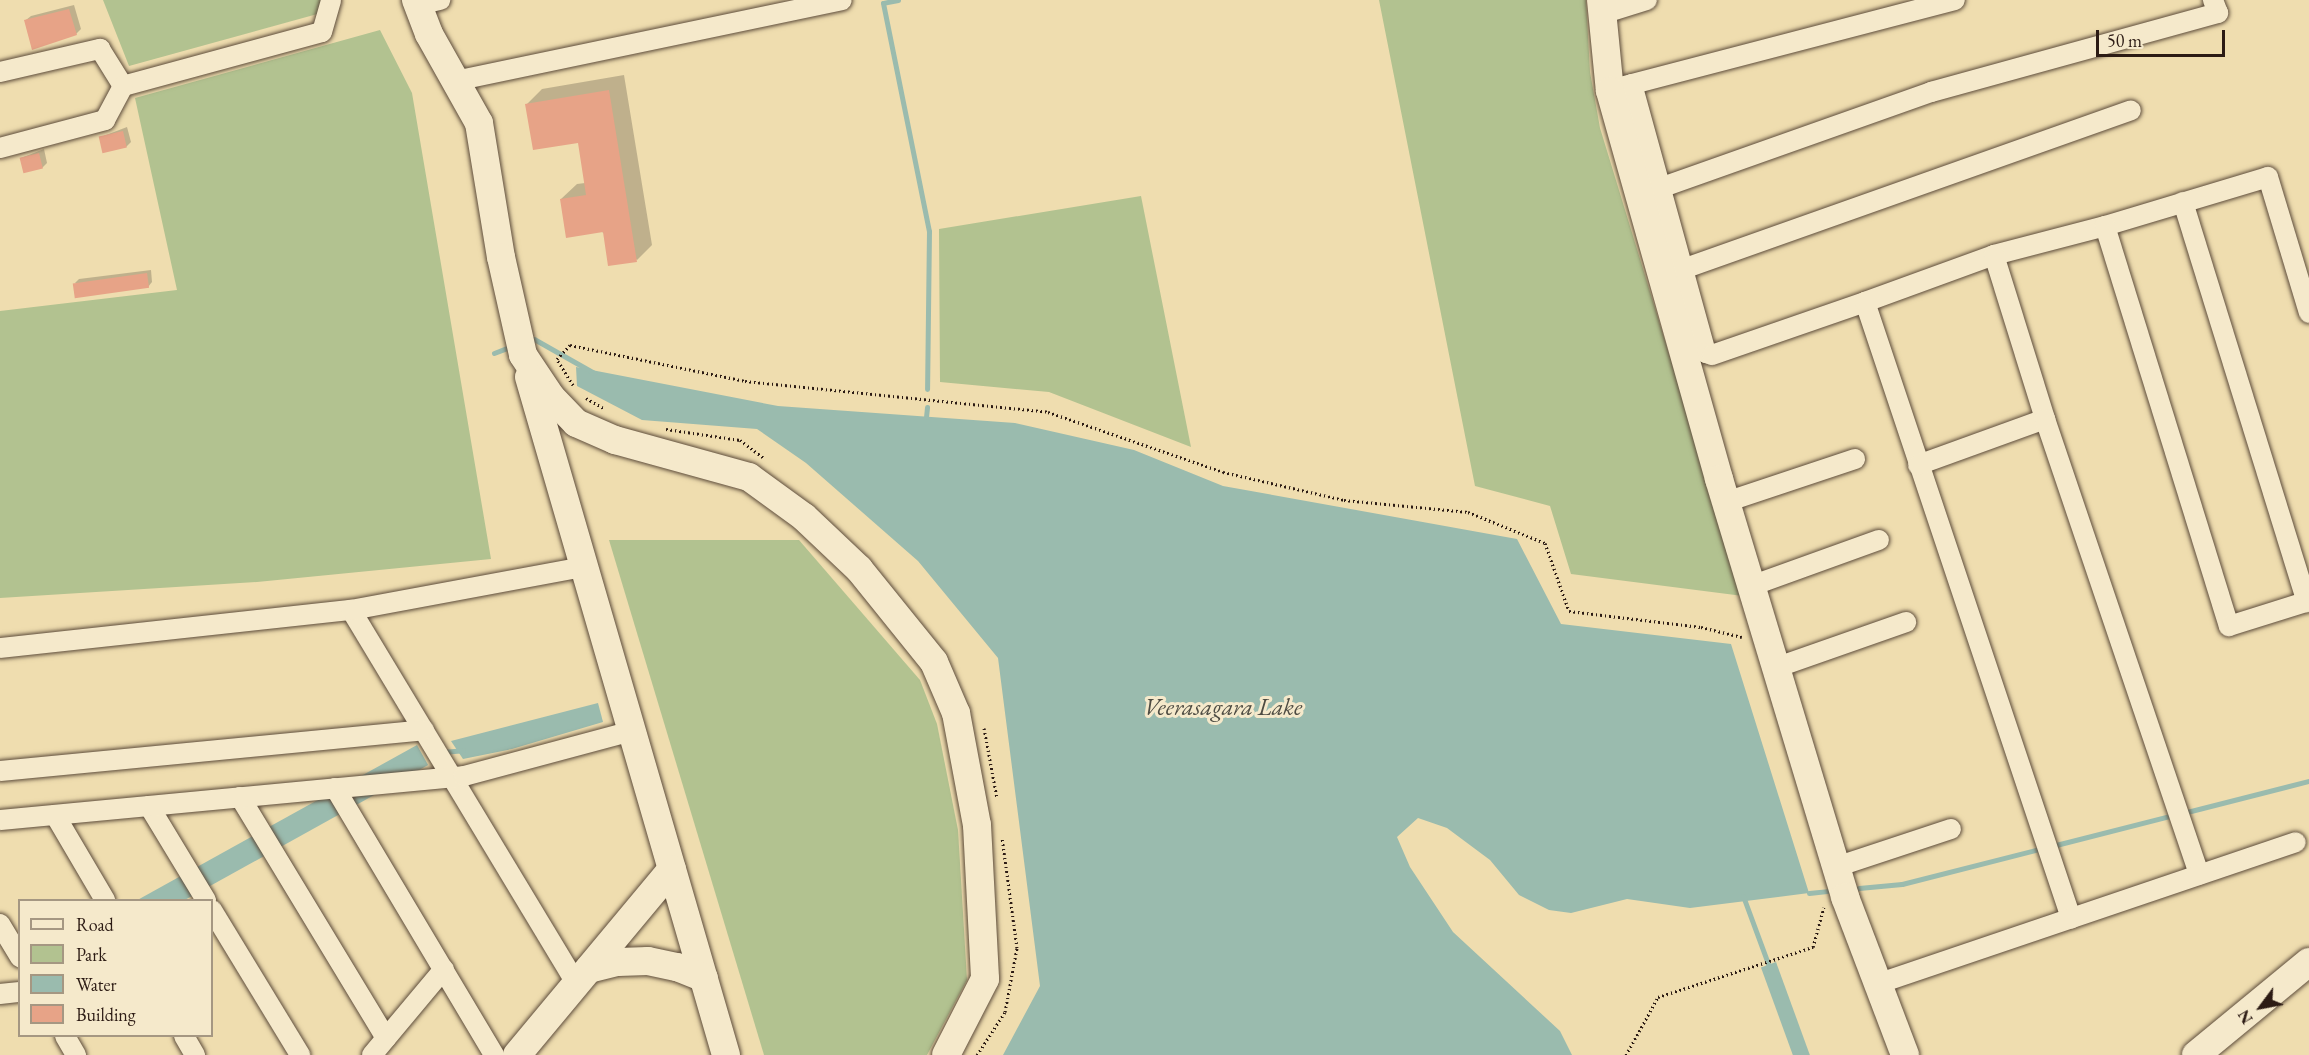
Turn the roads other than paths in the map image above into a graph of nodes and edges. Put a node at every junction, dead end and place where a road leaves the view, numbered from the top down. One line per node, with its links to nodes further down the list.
1 (331, 0): 10 (street)
2 (842, 0): 9 (street)
3 (1647, 0): 7 (street)
4 (1955, 0): 11 (street)
5 (2213, 0): 14 (street)
6 (424, 2): 9 (street)
7 (1602, 7): 11 (street)
8 (0, 72): 10 (street)
9 (455, 81): 21 (street)
10 (123, 86): 13 (street)
11 (1621, 87): 14 (street); 25 (street)
12 (2131, 110): 18 (street)
13 (0, 148)
14 (1660, 188): 18 (street)
15 (2183, 202): 16 (street); 20 (street); 29 (street)
16 (2105, 226): 17 (street); 29 (street)
17 (1994, 255): 19 (street); 22 (street)
18 (1683, 269): 19 (street)
19 (1865, 302): 24 (street)
20 (2309, 313)
21 (522, 355): 27 (street); 72 (street)
22 (2045, 419): 24 (street); 47 (street)
23 (1855, 459): 25 (street)
24 (1918, 465): 51 (street)
25 (1726, 502): 28 (street)
26 (1879, 540): 28 (street)
27 (584, 567): 30 (street); 34 (street)
28 (1751, 586): 33 (street)
29 (2308, 601)
30 (351, 610): 32 (street); 35 (street)
31 (1906, 622): 33 (street)
32 (0, 648)
33 (1775, 668): 45 (street)
34 (632, 731): 36 (street); 46 (street)
35 (427, 736): 36 (street); 37 (street)
36 (448, 770): 38 (street); 56 (street)
37 (0, 771)
38 (335, 788): 39 (street); 55 (street)
39 (240, 797): 40 (street); 64 (street)
40 (148, 806): 41 (street); 49 (street)
41 (56, 815): 42 (street); 48 (street)
42 (0, 820)
43 (1952, 829): 45 (street)
44 (2296, 842): 47 (street)
45 (1836, 867): 59 (street)
46 (672, 869): 56 (street); 57 (street)
47 (2199, 874): 51 (street)
48 (104, 899)
49 (205, 899)
50 (213, 912): 67 (street)
51 (2071, 918): 59 (street)
52 (0, 924): 53 (street)
53 (18, 954)
54 (2309, 962): 74 (street)
55 (444, 969): 64 (street); 69 (street)
56 (583, 977): 57 (street); 70 (street)
57 (704, 978): 71 (street)
58 (2309, 981): 75 (street)
59 (1877, 984): 73 (street)
60 (18, 992): 61 (street)
61 (0, 994)
62 (66, 1037): 65 (street)
63 (185, 1037): 66 (street)
64 (386, 1038): 68 (street)
65 (76, 1055)
66 (195, 1055)
67 (300, 1055)
68 (372, 1055)
69 (494, 1055)
70 (517, 1055)
71 (726, 1055)
72 (946, 1055)
73 (1905, 1055)
74 (2196, 1055)
75 (2219, 1055)

